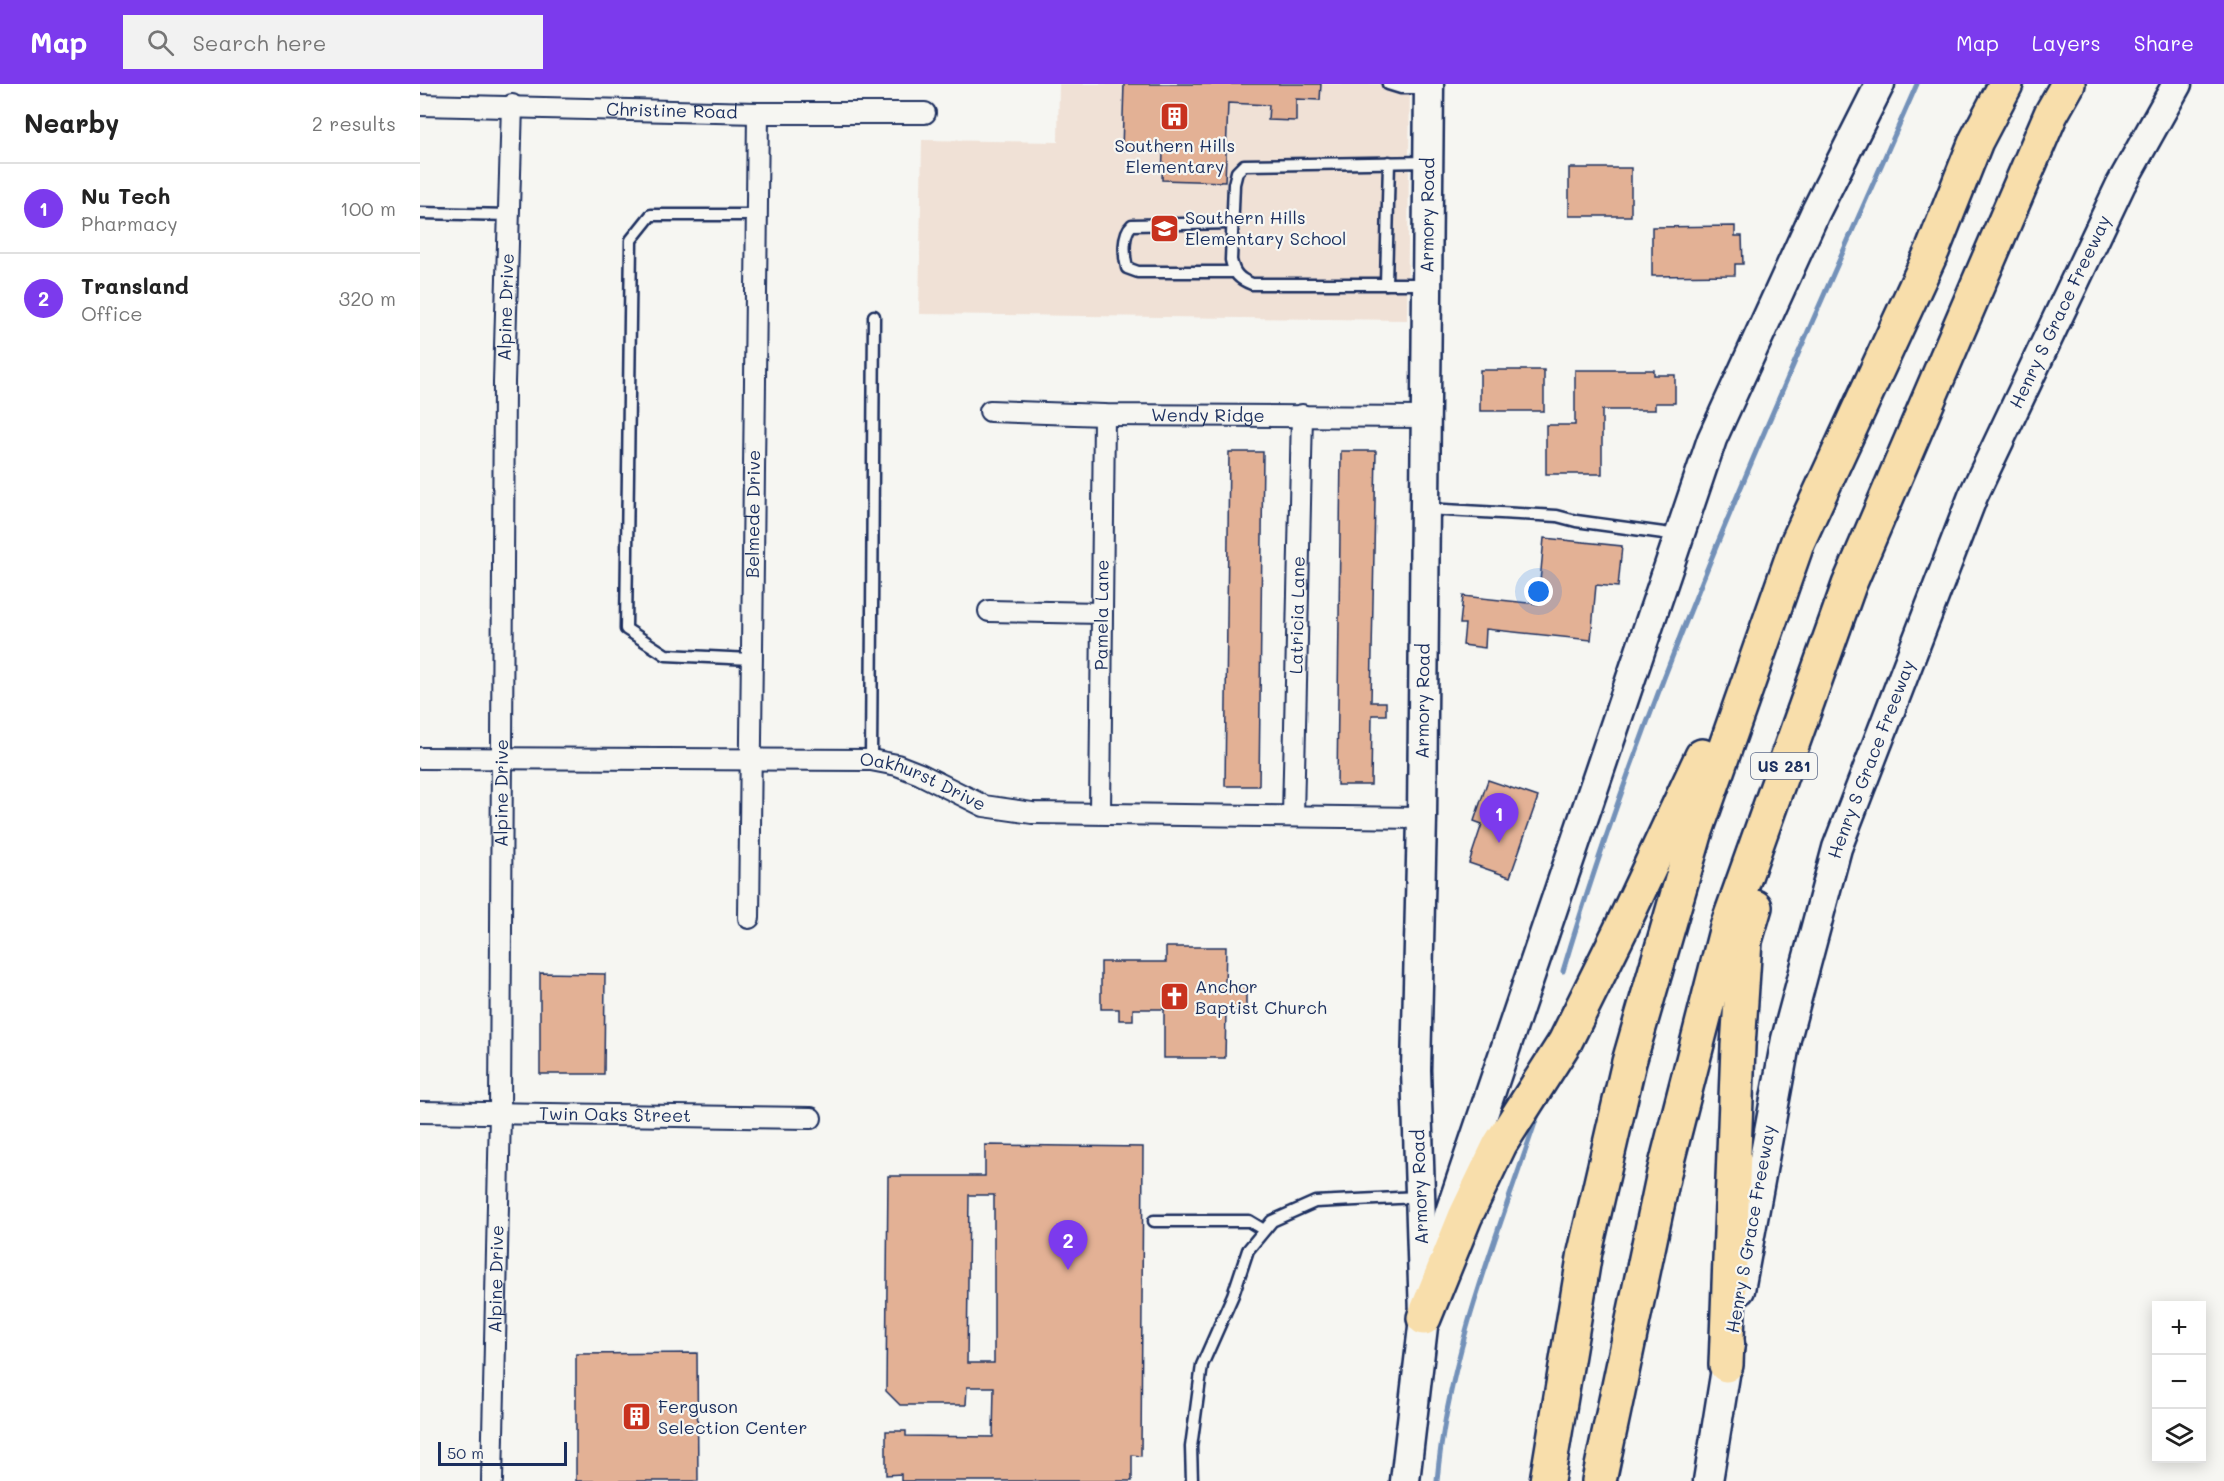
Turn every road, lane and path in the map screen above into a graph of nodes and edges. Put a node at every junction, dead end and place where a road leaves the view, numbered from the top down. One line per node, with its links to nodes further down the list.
1 (1388, 84): 6 (lane)
2 (1880, 84): 26 (street)
3 (2004, 84): 27 (highway, US 281)
4 (2069, 84): 28 (highway, US 281)
5 (2177, 84): 47 (street, Henry S Grace Freeway)
6 (1429, 86): 12 (street, Armory Road)
7 (420, 105): 8 (street, Christine Road)
8 (512, 105): 9 (street, Christine Road); 14 (street, Alpine Drive)
9 (758, 113): 10 (street, Christine Road); 15 (street, Belmede Drive)
10 (925, 113)
11 (1389, 162): 12 (lane); 16 (lane); 18 (lane)
12 (1428, 162): 19 (street, Armory Road)
13 (420, 213): 14 (lane)
14 (510, 215): 33 (street, Alpine Drive)
15 (757, 215): 31 (street, Belmede Drive); 31 (lane)
16 (1233, 223): 17 (lane); 17 (lane)
17 (1234, 272): 18 (lane)
18 (1386, 284): 19 (lane)
19 (1426, 284): 24 (street, Armory Road)
20 (874, 316): 34 (lane)
21 (990, 411): 22 (street, Wendy Ridge)
22 (1104, 415): 23 (street, Wendy Ridge); 30 (street, Pamela Lane)
23 (1302, 415): 24 (street, Wendy Ridge); 37 (street, Latricia Lane)
24 (1426, 417): 25 (street, Armory Road)
25 (1425, 509): 26 (lane); 38 (street, Armory Road)
26 (1679, 535): 46 (street)
27 (1798, 541): 46 (highway); 51 (highway, US 281)
28 (1849, 585): 47 (highway); 52 (highway, US 281)
29 (989, 611): 30 (street)
30 (1102, 613): 36 (street, Pamela Lane)
31 (751, 659): 35 (street, Belmede Drive)
32 (420, 758): 33 (street, Oakhurst Drive)
33 (503, 759): 35 (street, Oakhurst Drive); 41 (street, Alpine Drive)
34 (871, 760): 35 (street, Oakhurst Drive); 36 (street, Oakhurst Drive)
35 (750, 761): 39 (street, Belmede Drive)
36 (1100, 813): 37 (street, Oakhurst Drive)
37 (1293, 816): 38 (street, Oakhurst Drive)
38 (1422, 818): 43 (street, Armory Road)
39 (748, 918)
40 (420, 1113): 41 (street, Twin Oaks Street)
41 (500, 1113): 42 (street, Twin Oaks Street); 48 (street, Alpine Drive)
42 (811, 1118)
43 (1421, 1197): 45 (lane); 46 (street, Armory Road)
44 (1154, 1221): 45 (lane)
45 (1264, 1230): 49 (lane)
46 (1424, 1318): 50 (street)
47 (1726, 1365): 53 (street, Henry S Grace Freeway)
48 (492, 1481)
49 (1192, 1481)
50 (1405, 1481)
51 (1547, 1481)
52 (1599, 1481)
53 (1708, 1481)

